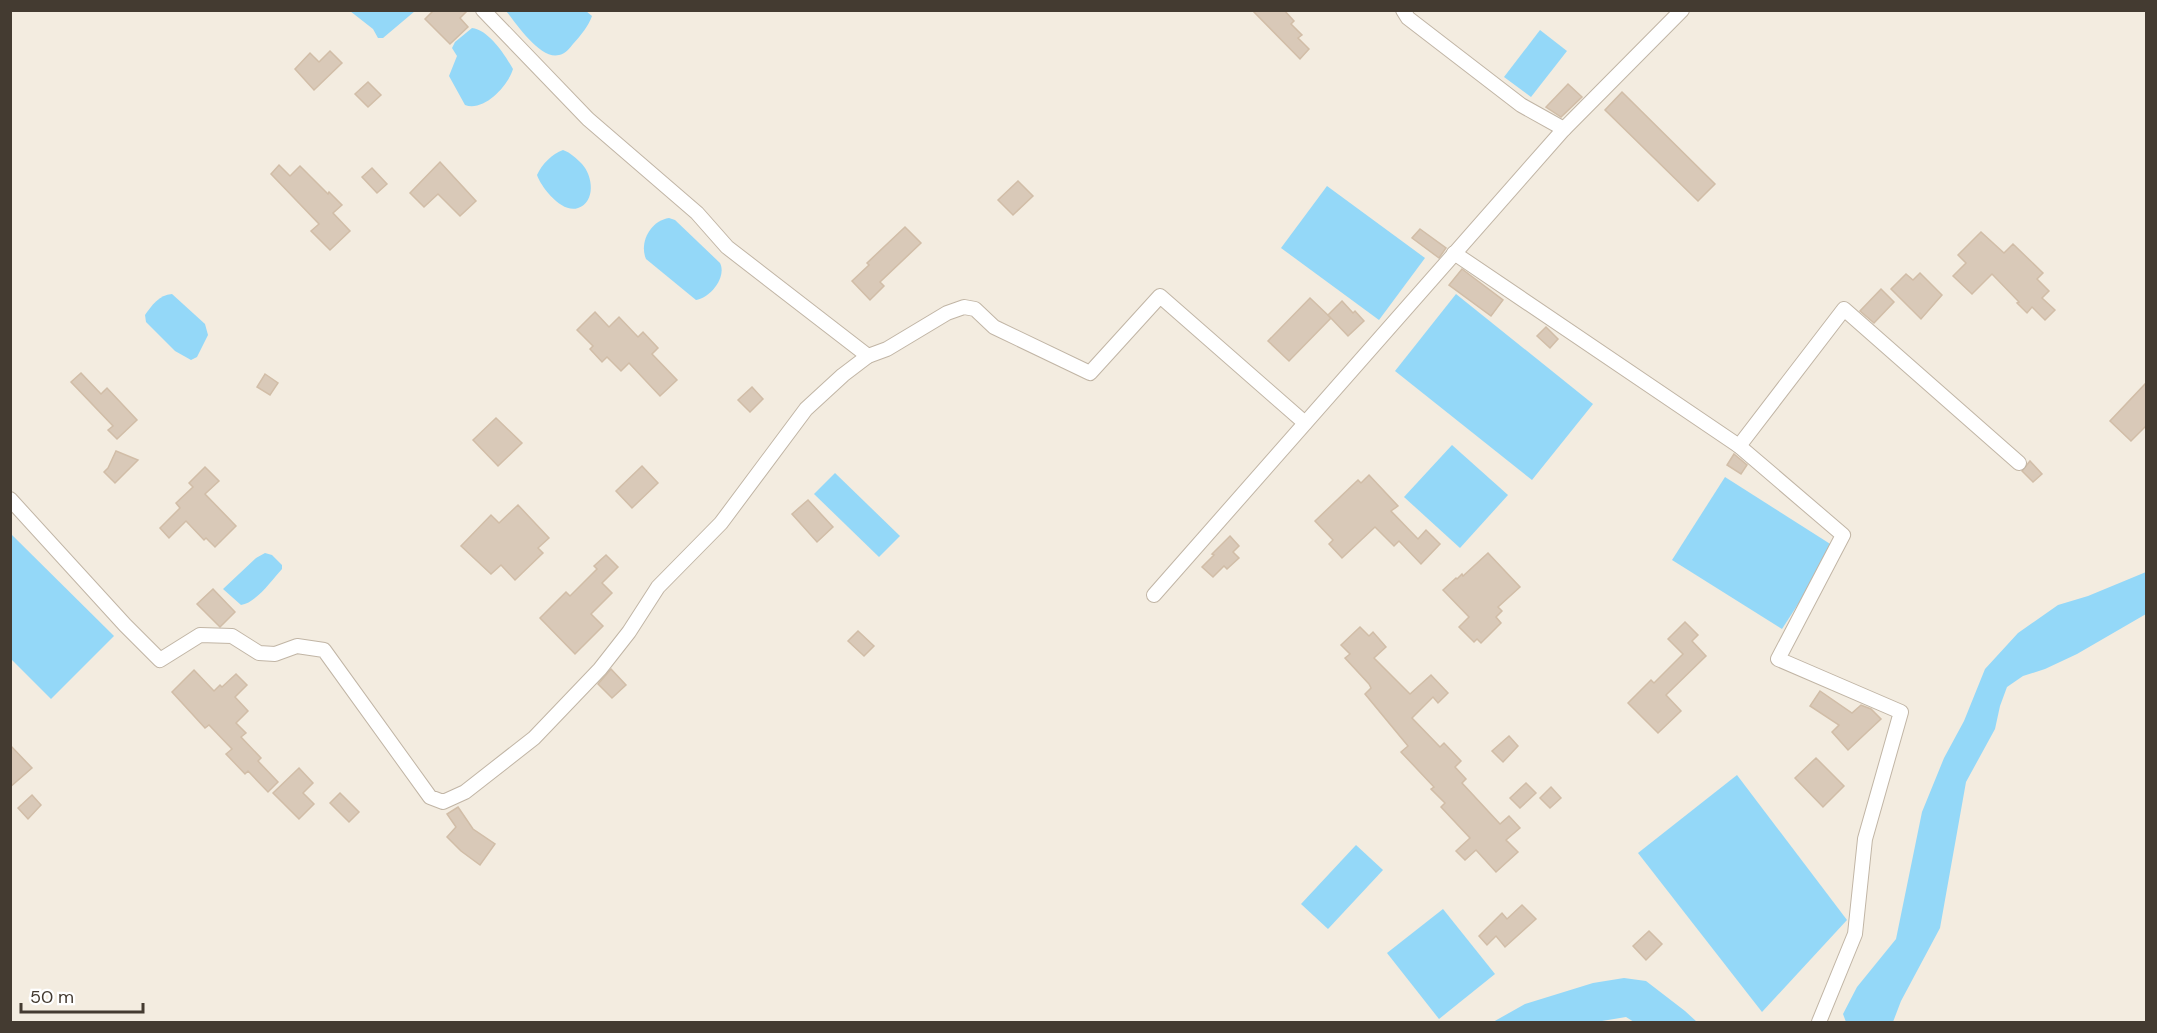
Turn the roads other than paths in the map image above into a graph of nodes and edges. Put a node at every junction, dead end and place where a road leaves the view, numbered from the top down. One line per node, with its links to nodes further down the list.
1 (483, 10): 6 (street)
2 (1403, 10): 4 (street)
3 (1682, 10): 4 (street)
4 (1564, 129): 5 (street)
5 (1454, 253): 7 (street); 8 (street)
6 (868, 356): 7 (street); 10 (street)
7 (1305, 423): 11 (street)
8 (1739, 446): 9 (street); 12 (street)
9 (2019, 463)
10 (10, 499)
11 (1154, 595)
12 (1819, 1023)

